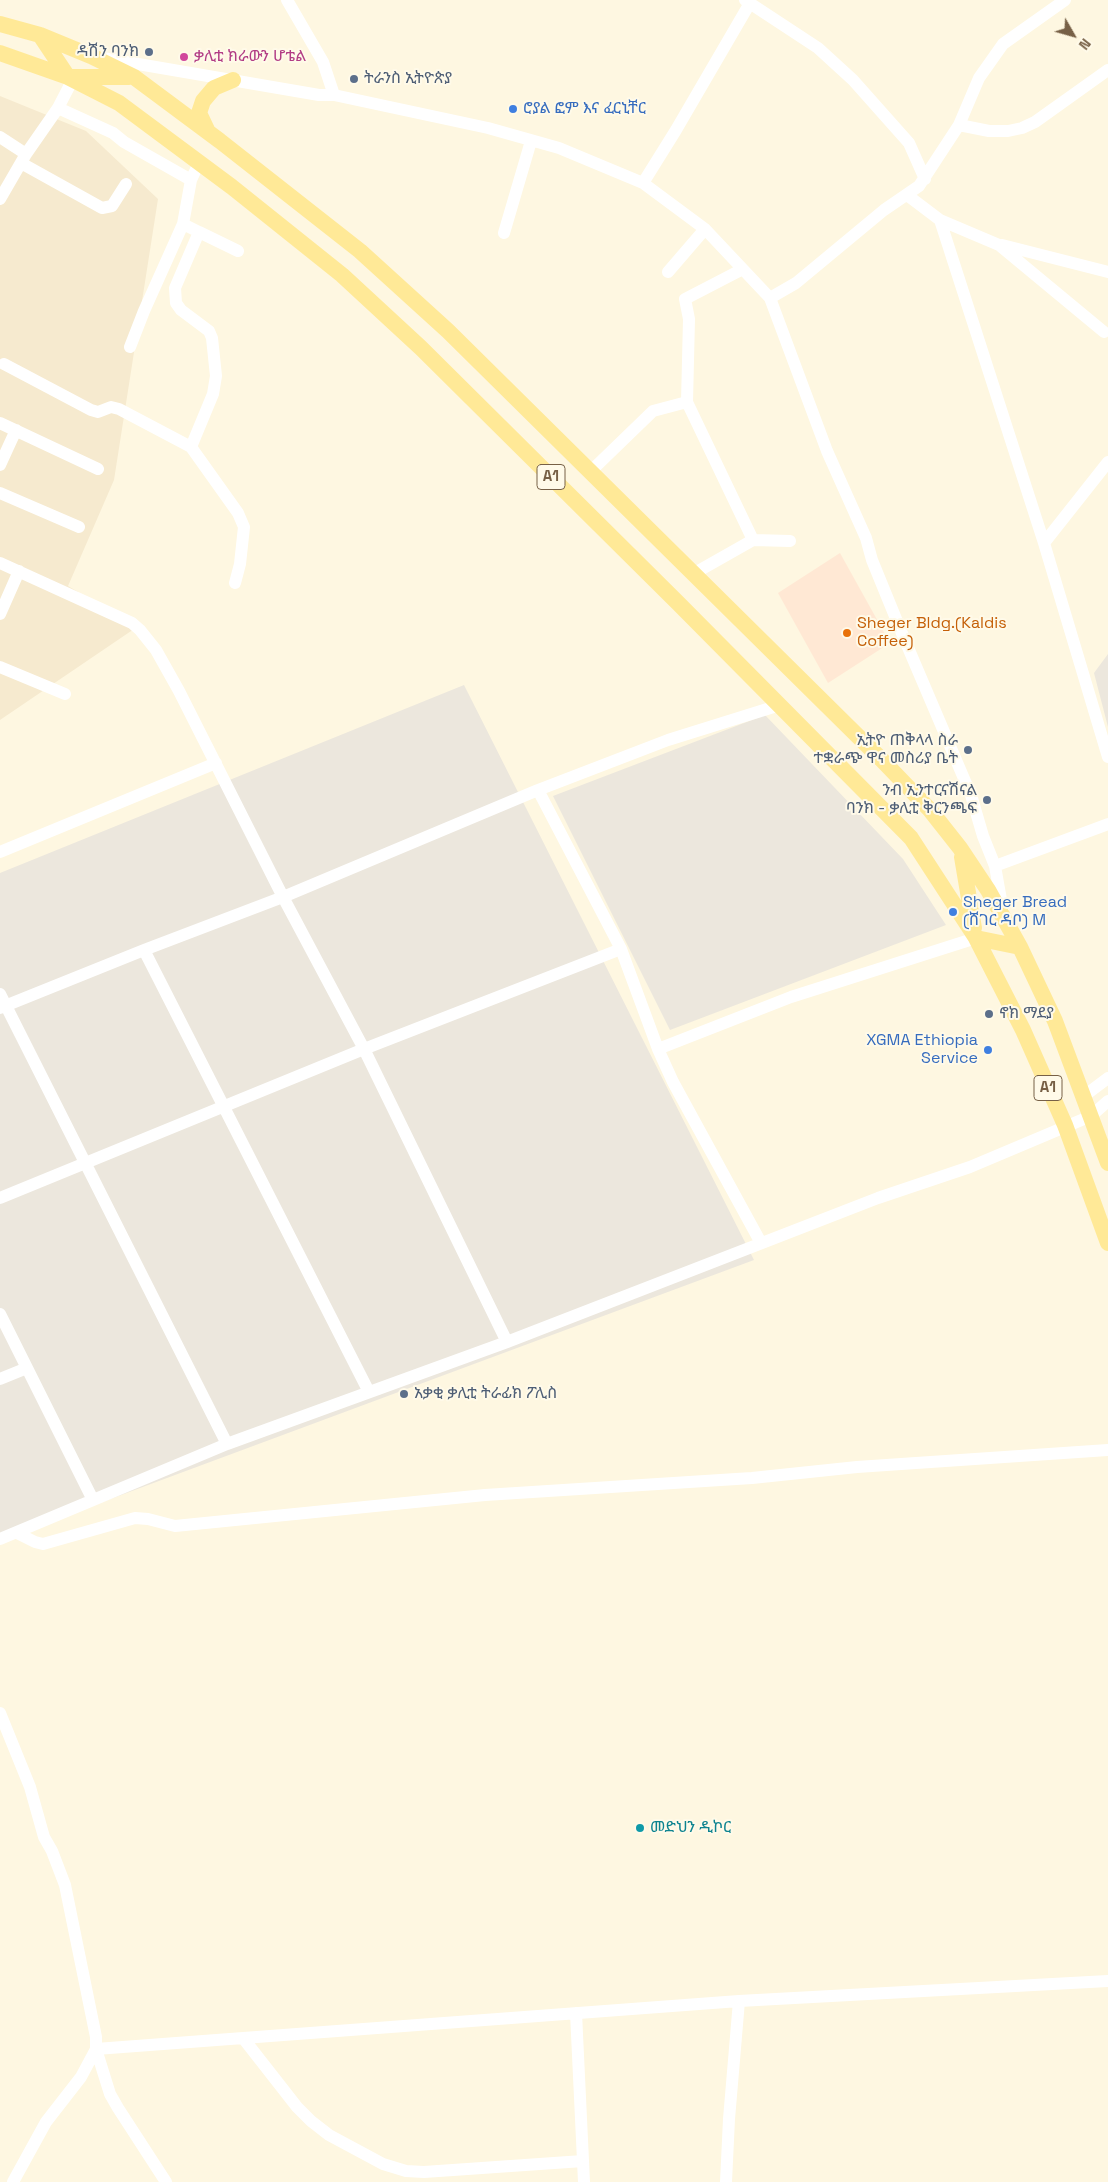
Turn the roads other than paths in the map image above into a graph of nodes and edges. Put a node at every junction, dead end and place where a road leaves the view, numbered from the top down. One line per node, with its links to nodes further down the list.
1 (287, 0): 12 (street)
2 (1058, 1): 15 (street)
3 (748, 2): 21 (street); 23 (street)
4 (0, 24): 5 (main road, A1)
5 (40, 35): 7 (main road, A1); 10 (main road, A1)
6 (0, 53): 10 (main road, A1)
7 (91, 56): 9 (main road, A1); 11 (street)
8 (1108, 70): 15 (street)
9 (134, 77): 10 (main road, A1); 13 (main road); 16 (main road, A1)
10 (71, 78): 13 (main road, A1); 14 (street)
11 (233, 80): 12 (street); 16 (main road)
12 (334, 95): 18 (street)
13 (119, 103): 20 (main road, A1)
14 (58, 108): 19 (street); 22 (street)
15 (959, 125): 21 (street)
16 (208, 132): 48 (main road, A1)
17 (0, 137): 19 (street)
18 (531, 140): 23 (street); 31 (street)
19 (23, 159): 24 (street); 26 (street)
20 (200, 163): 22 (street); 61 (main road, A1)
21 (925, 179): 25 (street)
22 (191, 180): 28 (street)
23 (643, 183): 29 (street)
24 (126, 184)
25 (907, 195): 27 (street); 37 (street)
26 (0, 199)
27 (940, 220): 32 (street); 53 (street)
28 (183, 224): 30 (street); 39 (street)
29 (704, 229): 34 (street); 35 (street)
30 (198, 232): 33 (street); 44 (street)
31 (504, 232)
32 (999, 245): 36 (street); 38 (street)
33 (238, 251)
34 (741, 270): 37 (street); 41 (street)
35 (668, 272)
36 (1108, 272)
37 (770, 298): 68 (street)
38 (1104, 332)
39 (130, 347)
40 (4, 364): 44 (street)
41 (687, 402): 48 (street); 51 (street)
42 (0, 423): 43 (street)
43 (16, 430): 46 (street); 47 (street)
44 (191, 446): 57 (street)
45 (1108, 462): 53 (street)
46 (0, 465)
47 (98, 469)
48 (590, 470): 56 (main road, A1)
49 (0, 493): 50 (street)
50 (79, 527)
51 (753, 540): 52 (street); 56 (street)
52 (790, 541)
53 (1044, 543): 62 (street)
54 (0, 564): 55 (street)
55 (19, 572): 58 (street); 63 (street)
56 (693, 574): 66 (main road, A1)
57 (234, 583)
58 (0, 614)
59 (0, 667): 60 (street)
60 (65, 694)
61 (780, 705): 64 (street); 71 (main road, A1)
62 (1108, 757)
63 (216, 764): 67 (street); 69 (street)
64 (538, 790): 69 (street); 73 (street)
65 (1108, 824): 68 (street)
66 (960, 848): 70 (main road, A1); 71 (main road, A1)
67 (0, 852)
68 (995, 866): 70 (street)
69 (283, 897): 74 (street); 77 (street)
70 (1004, 920): 72 (main road, A1)
71 (976, 938): 72 (main road); 78 (street); 84 (main road, A1)
72 (1020, 947): 80 (main road, A1)
73 (621, 949): 77 (street); 78 (street)
74 (144, 950): 76 (street); 82 (street)
75 (0, 994): 76 (street)
76 (3, 1007): 85 (street)
77 (364, 1049): 82 (street); 91 (street)
78 (658, 1049): 88 (street)
79 (1108, 1078): 80 (street)
80 (1084, 1096): 83 (main road, A1)
81 (1108, 1101): 83 (street)
82 (224, 1108): 85 (street); 94 (street)
83 (1091, 1116): 84 (street); 86 (main road, A1)
84 (1065, 1125): 88 (street); 89 (main road, A1)
85 (86, 1162): 87 (street); 95 (street)
86 (1108, 1163)
87 (0, 1198)
88 (761, 1243): 91 (street)
89 (1108, 1243)
90 (0, 1314): 92 (street)
91 (507, 1342): 94 (street)
92 (27, 1368): 93 (street); 97 (street)
93 (0, 1379)
94 (368, 1392): 95 (street)
95 (227, 1444): 97 (street)
96 (1108, 1450): 98 (street)
97 (93, 1500): 98 (street)
98 (17, 1533): 99 (street)
99 (0, 1540)
100 (0, 1712): 105 (street)
101 (1108, 1981): 102 (street)
102 (739, 2001): 103 (street); 110 (street)
103 (576, 2013): 104 (street); 106 (street)
104 (243, 2038): 105 (street); 106 (street)
105 (96, 2049): 107 (street); 108 (street)
106 (583, 2161): 109 (street)
107 (14, 2182)
108 (166, 2182)
109 (584, 2182)
110 (726, 2182)

